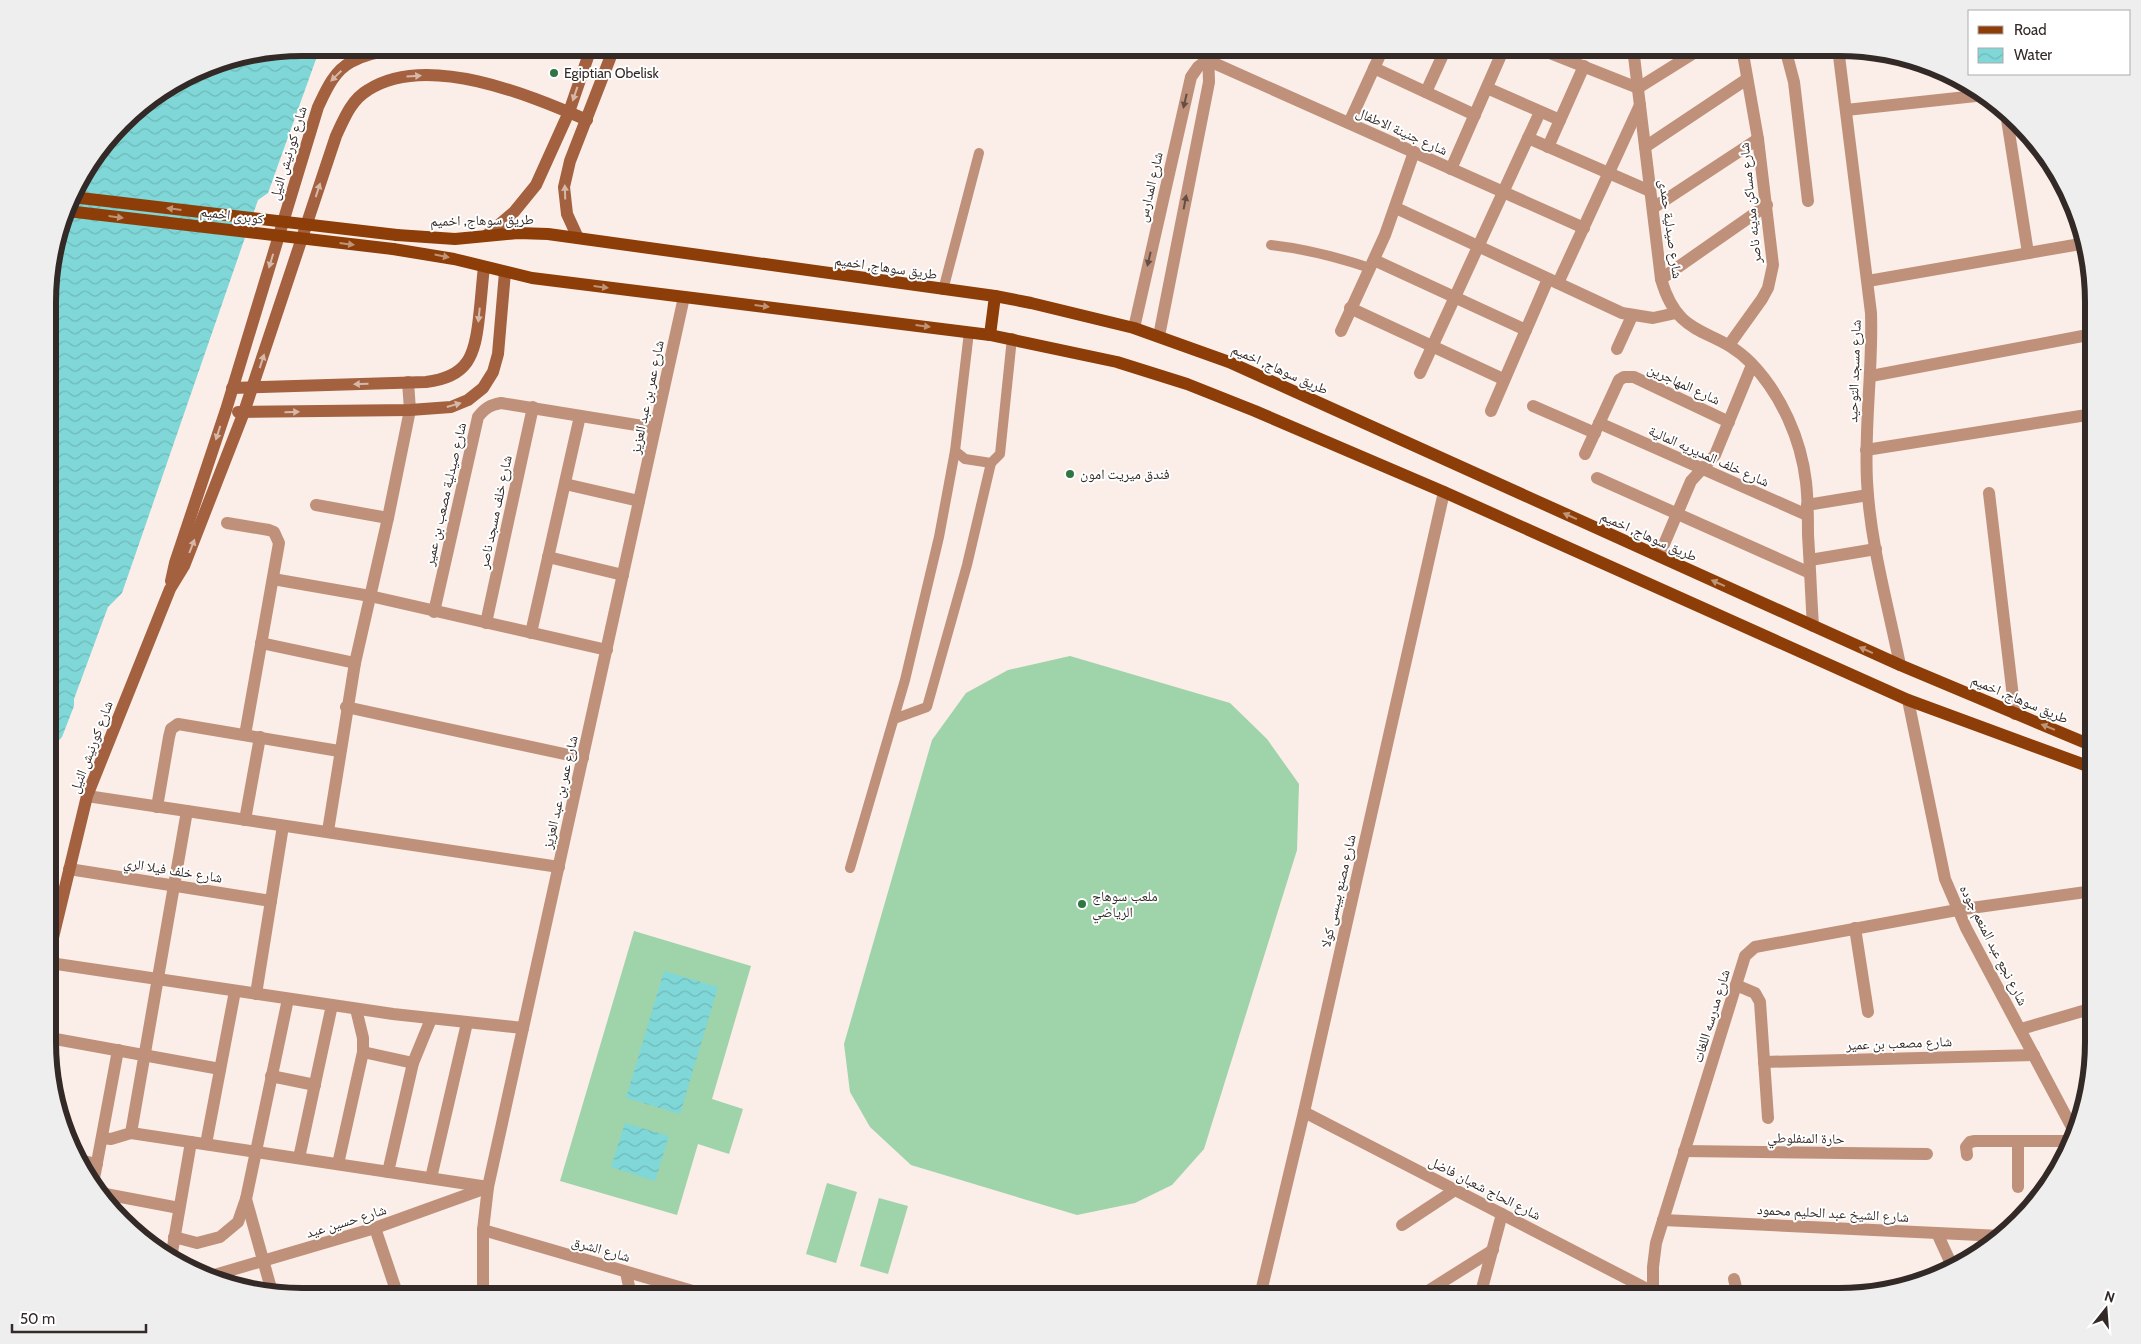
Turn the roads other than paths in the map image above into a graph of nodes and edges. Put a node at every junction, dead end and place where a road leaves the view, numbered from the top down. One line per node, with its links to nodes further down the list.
1 (366, 56): 85 (main road, شارع كورنيش النيل, one-way to 85)
2 (588, 56): 25 (main road, one-way to 25)
3 (611, 56): 28 (main road)
4 (1206, 56): 69 (street, شارع المدارس, one-way to 69)
5 (1208, 56): 74 (street, one-way to 5)
6 (1212, 56): 30 (street, شارع جنينة الاطفال)
7 (1378, 56): 17 (street)
8 (1442, 56): 21 (street)
9 (1501, 56): 19 (street)
10 (1571, 56): 16 (street)
11 (1634, 56): 20 (street, شارع صيدلية حمدى)
12 (1689, 56): 20 (street)
13 (1743, 56): 18 (street, شارع مساكن مدينه ناصر)
14 (1787, 56): 43 (street)
15 (1839, 56): 24 (street, شارع مسجد التوحيد)
16 (1584, 66): 20 (street); 29 (street)
17 (1374, 68): 21 (street); 30 (street)
18 (1747, 79): 33 (street, شارع مساكن مدينه ناصر); 35 (street)
19 (1487, 88): 26 (street); 27 (street)
20 (1638, 88): 23 (street, شارع صيدلية حمدى)
21 (1426, 92): 27 (street)
22 (1973, 96): 24 (street)
23 (1640, 105): 35 (street, شارع صيدلية حمدى); 39 (street)
24 (1846, 110): 61 (street, شارع مسجد التوحيد)
25 (569, 112): 28 (main road, شارع كورنيش النيل); 50 (main road); 86 (main road, شارع كورنيش النيل, one-way to 25)
26 (1540, 112): 29 (street); 32 (street)
27 (1475, 114): 38 (street)
28 (587, 120): 51 (main road, one-way to 28)
29 (1560, 120): 34 (street)
30 (1349, 123): 36 (street, شارع جنينة الاطفال)
31 (2008, 123): 55 (street)
32 (1528, 138): 34 (street); 41 (street)
33 (1758, 139): 44 (street, شارع مساكن مدينه ناصر); 46 (street)
34 (1548, 147): 39 (street)
35 (1645, 147): 40 (street, شارع صيدلية حمدى)
36 (1414, 152): 38 (street, شارع جنينة الاطفال); 45 (street)
37 (978, 153): 62 (lane)
38 (1451, 169): 41 (street, شارع جنينة الاطفال)
39 (1608, 173): 40 (street); 48 (street)
40 (1650, 191): 46 (street, شارع صيدلية حمدى)
41 (1504, 192): 48 (street, شارع جنينة الاطفال); 54 (street)
42 (80, 198): 49 (main road, كوبرى اخميم, one-way to 42, bridge)
43 (1808, 201)
44 (1767, 205): 59 (street); 77 (street, شارع مساكن مدينه ناصر)
45 (1396, 208): 54 (street); 56 (street)
46 (1652, 208): 59 (street, شارع صيدلية حمدى)
47 (73, 212): 57 (main road, كوبرى اخميم, one-way to 57, bridge)
48 (1584, 228): 60 (street)
49 (397, 235): 50 (main road, طريق سوهاج, اخميم)
50 (487, 235): 51 (main road, طريق سوهاج, اخميم)
51 (578, 238): 62 (main road, طريق سوهاج, اخميم)
52 (2077, 244): 55 (street)
53 (1271, 245): 56 (lane)
54 (1479, 246): 60 (street); 65 (street)
55 (2028, 253): 61 (street)
56 (1372, 264): 65 (street); 66 (street)
57 (484, 267): 58 (main road); 84 (main road, one-way to 84)
58 (505, 272): 63 (main road, one-way to 63); 90 (main road, one-way to 58)
59 (1661, 278): 67 (street, شارع صيدلية حمدى)
60 (1553, 281): 68 (street); 70 (street)
61 (1868, 282): 82 (street, شارع مسجد التوحيد)
62 (943, 290): 64 (main road, طريق سوهاج, اخميم)
63 (684, 296): 72 (main road, one-way to 72); 96 (street, شارع عمر بن عبد العزيز)
64 (995, 296): 69 (main road, طريق سوهاج, اخميم); 73 (main road)
65 (1455, 298): 70 (street); 78 (street)
66 (1350, 308): 71 (street); 78 (street)
67 (1676, 313): 68 (street); 77 (street, شارع صيدلية حمدى)
68 (1632, 316): 79 (street)
69 (1134, 328): 74 (main road, طريق سوهاج, اخميم)
70 (1526, 330): 83 (street)
71 (1341, 331)
72 (969, 332): 73 (main road); 99 (lane)
73 (990, 334): 76 (main road)
74 (1159, 336): 115 (main road, طريق سوهاج, اخميم, one-way to 74)
75 (2085, 336): 82 (street)
76 (1012, 338): 101 (lane); 105 (main road)
77 (1729, 345): 80 (street, شارع صيدلية حمدى)
78 (1433, 347): 81 (street); 83 (street)
79 (1617, 349)
80 (1752, 365): 95 (street); 110 (street, شارع صيدلية حمدى)
81 (1420, 374)
82 (1870, 376): 98 (street, شارع مسجد التوحيد)
83 (1503, 379): 91 (street)
84 (408, 382): 86 (main road, one-way to 86); 90 (street)
85 (232, 388): 86 (main road); 89 (main road, شارع كورنيش النيل)
86 (253, 388): 92 (main road, شارع كورنيش النيل)
87 (1533, 406): 97 (street, شارع خلف المديريه المالية)
88 (533, 407): 94 (street, شارع صيدلية مصعب بن عمير); 122 (street, شارع صيدلية مصعب بن عمير); 123 (street, شارع خلف مسجد ناصر)
89 (226, 410): 92 (main road); 120 (main road, شارع كورنيش النيل, one-way to 120)
90 (410, 410): 92 (main road, one-way to 90); 112 (street)
91 (1491, 411)
92 (244, 412): 120 (main road, شارع كورنيش النيل, one-way to 92)
93 (2085, 415): 98 (street)
94 (580, 416): 96 (street, شارع صيدلية مصعب بن عمير); 104 (street)
95 (1729, 422): 97 (street, شارع المهاجرين); 102 (street)
96 (655, 428): 108 (street, شارع عمر بن عبد العزيز)
97 (1597, 428): 100 (street, شارع المهاجرين); 102 (street, شارع خلف المديريه المالية)
98 (1866, 450): 107 (street, شارع مسجد التوحيد)
99 (955, 451): 101 (lane); 133 (lane)
100 (1585, 454)
101 (991, 463): 133 (lane)
102 (1702, 468): 110 (street, شارع خلف المديريه المالية); 111 (street)
103 (1597, 478): 111 (street)
104 (565, 484): 108 (street); 116 (street)
105 (1444, 492): 130 (main road); 179 (street, شارع مصنع بيبسى كولا)
106 (1989, 493): 132 (street)
107 (1868, 495): 110 (street); 114 (street, شارع مسجد التوحيد)
108 (639, 502): 118 (street, شارع عمر بن عبد العزيز)
109 (316, 505): 112 (street)
110 (1807, 510): 117 (street, شارع صيدلية حمدى)
111 (1677, 514): 115 (street); 117 (street)
112 (388, 518): 121 (street)
113 (228, 523): 119 (street)
114 (1876, 549): 117 (street); 129 (street, شارع مسجد التوحيد)
115 (1658, 556): 124 (main road, طريق سوهاج, اخميم, one-way to 115)
116 (548, 557): 118 (street); 125 (street)
117 (1810, 566): 124 (street, شارع صيدلية حمدى)
118 (623, 575): 127 (street, شارع عمر بن عبد العزيز)
119 (273, 579): 121 (street); 126 (street)
120 (170, 589): 140 (main road, شارع كورنيش النيل)
121 (370, 596): 122 (street); 128 (street)
122 (434, 612): 123 (street)
123 (486, 623): 125 (street)
124 (1813, 626): 129 (main road, طريق سوهاج, اخميم, one-way to 124)
125 (531, 633): 127 (street)
126 (261, 643): 128 (street); 134 (street)
127 (607, 650): 138 (street, شارع عمر بن عبد العزيز)
128 (355, 663): 131 (street)
129 (1900, 666): 132 (main road, طريق سوهاج, اخميم)
130 (1908, 700): 139 (main road); 152 (street, شارع نجع عبد المنعم جوده)
131 (346, 707): 137 (street); 138 (street)
132 (2015, 714): 136 (main road, طريق سوهاج, اخميم, one-way to 132)
133 (894, 719): 147 (lane)
134 (245, 734): 135 (street); 141 (street)
135 (260, 737): 137 (street); 143 (street)
136 (2085, 743)
137 (339, 751): 145 (street)
138 (583, 758): 146 (street, شارع عمر بن عبد العزيز)
139 (2085, 765)
140 (87, 796): 141 (street); 148 (main road, شارع كورنيش النيل)
141 (157, 807): 142 (street)
142 (187, 811): 143 (street); 149 (street)
143 (245, 820): 144 (street)
144 (283, 826): 145 (street); 151 (street)
145 (328, 832): 146 (street)
146 (558, 867): 167 (street, شارع عمر بن عبد العزيز)
147 (850, 868)
148 (69, 869): 149 (street, شارع خلف فيلا الري); 153 (main road, شارع كورنيش النيل)
149 (174, 885): 151 (street, شارع خلف فيلا الري); 156 (street)
150 (2085, 892): 152 (street, شارع مدرسه اللغات)
151 (271, 901): 159 (street)
152 (1957, 910): 154 (street, شارع مدرسه اللغات); 168 (street, شارع نجع عبد المنعم جوده)
153 (56, 924)
154 (1855, 928): 157 (street, شارع مدرسه اللغات); 164 (street)
155 (56, 964): 156 (street)
156 (157, 979): 158 (street); 173 (street)
157 (1736, 986): 174 (street); 188 (street, شارع مدرسه اللغات)
158 (235, 990): 159 (street); 176 (street)
159 (256, 994): 160 (street)
160 (288, 999): 161 (street); 177 (street)
161 (332, 1005): 162 (street); 178 (street)
162 (356, 1009): 165 (street); 171 (street)
163 (2085, 1010): 168 (street)
164 (1868, 1012)
165 (431, 1019): 166 (street); 175 (street)
166 (467, 1023): 167 (street); 198 (street)
167 (523, 1028): 199 (street, شارع عمر بن عبد العزيز)
168 (2021, 1029): 172 (street, شارع نجع عبد المنعم جوده)
169 (56, 1039): 170 (street)
170 (118, 1050): 173 (street); 183 (street)
171 (363, 1052): 175 (street); 195 (street)
172 (2034, 1054): 174 (street, شارع مصعب بن عمير); 181 (street, شارع نجع عبد المنعم جوده)
173 (144, 1055): 176 (street); 182 (street)
174 (1764, 1062): 180 (street)
175 (413, 1063): 196 (street)
176 (220, 1069): 187 (street)
177 (271, 1076): 178 (street); 189 (street)
178 (315, 1085): 192 (street)
179 (1304, 1112): 201 (street, شارع الحاج شعبان فاضل); 225 (street, شارع مصنع بيبسى كولا)
180 (1768, 1118)
181 (2071, 1125)
182 (131, 1133): 183 (street); 186 (street)
183 (102, 1138): 194 (street)
184 (2018, 1141): 185 (street); 191 (street); 200 (street)
185 (2064, 1141)
186 (190, 1142): 187 (street); 204 (street)
187 (206, 1144): 189 (street)
188 (1684, 1151): 190 (street, حارة المنفلوطي); 206 (street, شارع مدرسه اللغات)
189 (255, 1152): 192 (street); 203 (street)
190 (1927, 1154)
191 (1967, 1155)
192 (299, 1158): 195 (street)
193 (88, 1162): 194 (street)
194 (97, 1164): 197 (street)
195 (338, 1164): 196 (street)
196 (388, 1172): 198 (street)
197 (95, 1174)
198 (431, 1178): 199 (street)
199 (488, 1187): 208 (street, شارع حسين عيد); 209 (street, شارع عمر بن عبد العزيز)
200 (2018, 1187)
201 (1455, 1190): 205 (street, شارع الحاج شعبان فاضل); 207 (street)
202 (110, 1195): 204 (street)
203 (246, 1199): 212 (street); 216 (street)
204 (179, 1208): 212 (street)
205 (1502, 1214): 214 (street); 228 (street, شارع الحاج شعبان فاضل)
206 (1663, 1220): 210 (street, شارع الشيخ عبد الحليم محمود); 229 (street, شارع مدرسه اللغات)
207 (1402, 1225)
208 (375, 1228): 216 (street, شارع حسين عيد); 221 (street)
209 (483, 1230): 217 (street, شارع الشرق); 222 (street, شارع عمر بن عبد العزيز)
210 (1937, 1233): 211 (street, شارع الشيخ عبد الحليم محمود); 215 (street)
211 (1990, 1235)
212 (174, 1237): 213 (street)
213 (172, 1250)
214 (1493, 1250): 226 (street); 227 (street)
215 (1950, 1261)
216 (262, 1262): 218 (street, شارع حسين عيد); 220 (street)
217 (626, 1272): 223 (street); 224 (street, شارع الشرق)
218 (220, 1274)
219 (1734, 1279): 230 (street)
220 (270, 1286)
221 (395, 1288)
222 (484, 1288)
223 (629, 1288)
224 (682, 1288)
225 (1262, 1288)
226 (1433, 1288)
227 (1482, 1288)
228 (1642, 1288)
229 (1653, 1288)
230 (1736, 1288)

